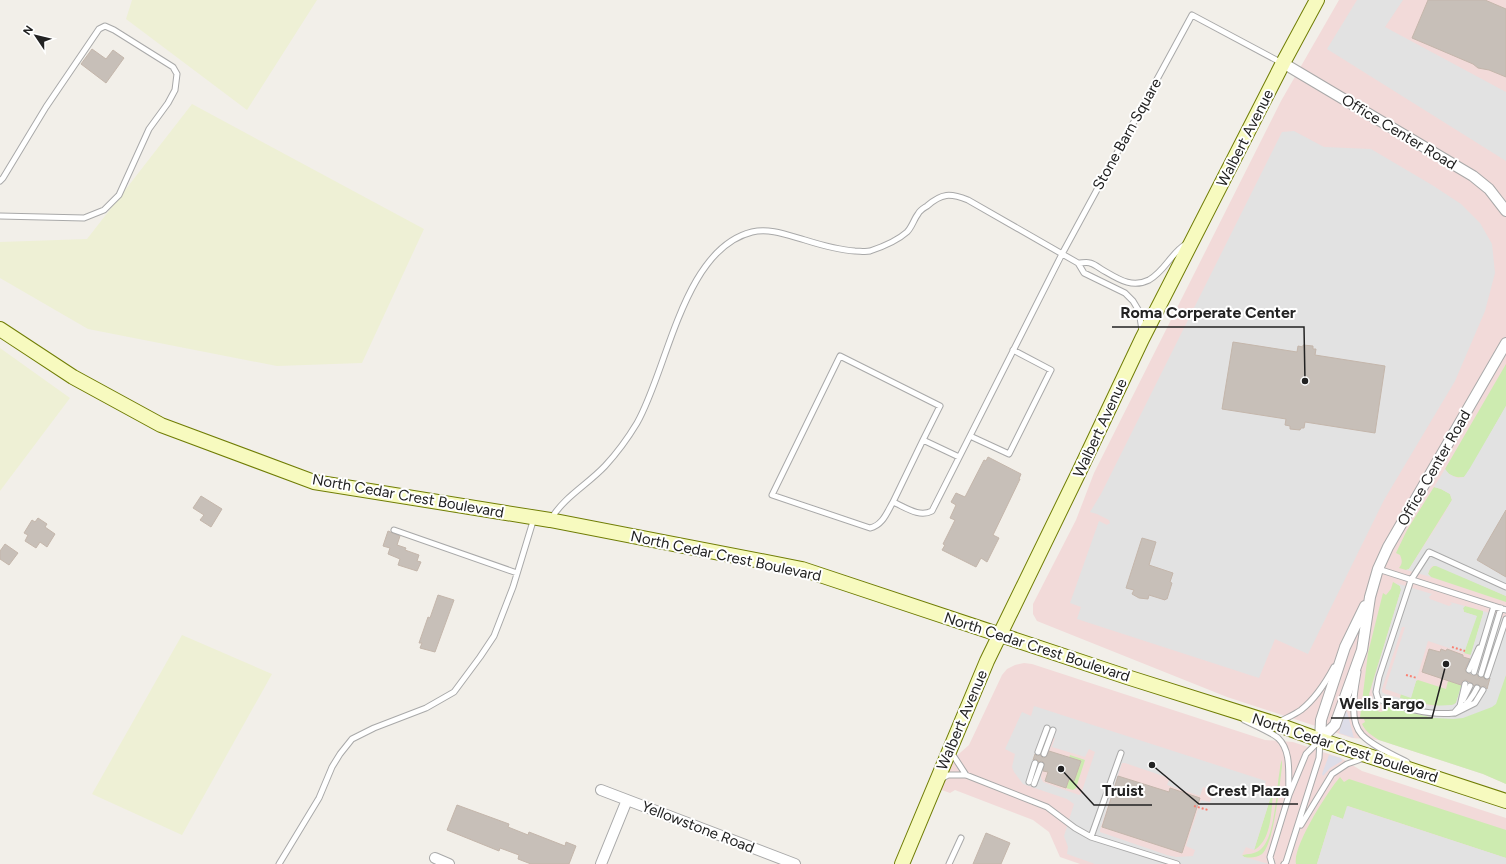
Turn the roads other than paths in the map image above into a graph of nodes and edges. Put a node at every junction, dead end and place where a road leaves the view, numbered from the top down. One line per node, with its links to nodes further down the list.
1 (1318, 0): 2 (main road, Walbert Avenue)
2 (1283, 63): 4 (street, Office Center Road); 6 (main road, Walbert Avenue); 7 (lane, Stone Barn Square)
3 (0, 181): 5 (lane)
4 (1506, 211)
5 (0, 216)
6 (1192, 242): 8 (lane); 10 (main road, Walbert Avenue)
7 (1062, 254): 8 (lane); 12 (lane, Stone Barn Square); 18 (lane)
8 (1078, 263): 10 (lane)
9 (0, 329): 17 (main road, North Cedar Crest Boulevard)
10 (1142, 339): 28 (main road, Walbert Avenue)
11 (1506, 343): 20 (street, Office Center Road)
12 (1013, 350): 13 (lane, Stone Barn Square); 13 (lane)
13 (970, 436): 15 (lane, Stone Barn Square)
14 (923, 440): 15 (lane); 16 (lane); 16 (lane)
15 (959, 458): 16 (lane, Stone Barn Square)
16 (893, 502)
17 (534, 517): 18 (main road, North Cedar Crest Boulevard); 21 (lane)
18 (550, 520): 28 (main road, North Cedar Crest Boulevard)
19 (394, 530): 21 (lane)
20 (1378, 569): 22 (lane); 24 (street, Office Center Road)
21 (517, 573): 64 (lane)
22 (1411, 580): 23 (lane); 25 (lane); 38 (lane)
23 (1506, 587)
24 (1370, 597): 29 (street, Office Center Road); 30 (street, Office Center Road)
25 (1494, 606): 26 (lane); 31 (lane)
26 (1503, 609): 32 (lane)
27 (1506, 619): 33 (lane)
28 (999, 635): 37 (main road, North Cedar Crest Boulevard); 43 (main road, Walbert Avenue)
29 (1345, 647): 39 (lane); 42 (street, Office Center Road)
30 (1362, 650): 42 (street, Office Center Road); 51 (lane)
31 (1472, 671)
32 (1481, 674)
33 (1487, 676)
34 (1468, 685): 38 (lane)
35 (1477, 688): 38 (lane)
36 (1483, 690): 38 (lane)
37 (1216, 706): 39 (main road, North Cedar Crest Boulevard); 56 (lane)
38 (1454, 713)
39 (1276, 724): 42 (main road, North Cedar Crest Boulevard)
40 (1047, 728): 44 (lane)
41 (1053, 730): 46 (lane)
42 (1320, 740): 47 (main road, North Cedar Crest Boulevard); 56 (lane); 59 (lane)
43 (949, 749): 50 (lane); 54 (main road, Walbert Avenue)
44 (1038, 752)
45 (1120, 753): 60 (lane)
46 (1044, 754)
47 (1370, 756): 51 (main road, North Cedar Crest Boulevard); 59 (lane)
48 (1035, 763): 52 (lane)
49 (1041, 765): 53 (lane)
50 (966, 775): 54 (lane); 60 (lane)
51 (1436, 778): 58 (main road, North Cedar Crest Boulevard)
52 (1028, 782)
53 (1034, 784)
54 (934, 785): 68 (main road, Walbert Avenue)
55 (601, 790): 57 (street, Yellowstone Road)
56 (1289, 795): 71 (lane)
57 (626, 800): 66 (street); 67 (street, Yellowstone Road)
58 (1506, 801)
59 (1296, 833): 72 (lane)
60 (1090, 837): 63 (lane)
61 (961, 838): 69 (lane)
62 (435, 858): 65 (street)
63 (1164, 862): 70 (lane)
64 (279, 864)
65 (449, 864)
66 (601, 864)
67 (795, 864)
68 (902, 864)
69 (949, 864)
70 (1177, 864)
71 (1272, 864)
72 (1284, 864)

